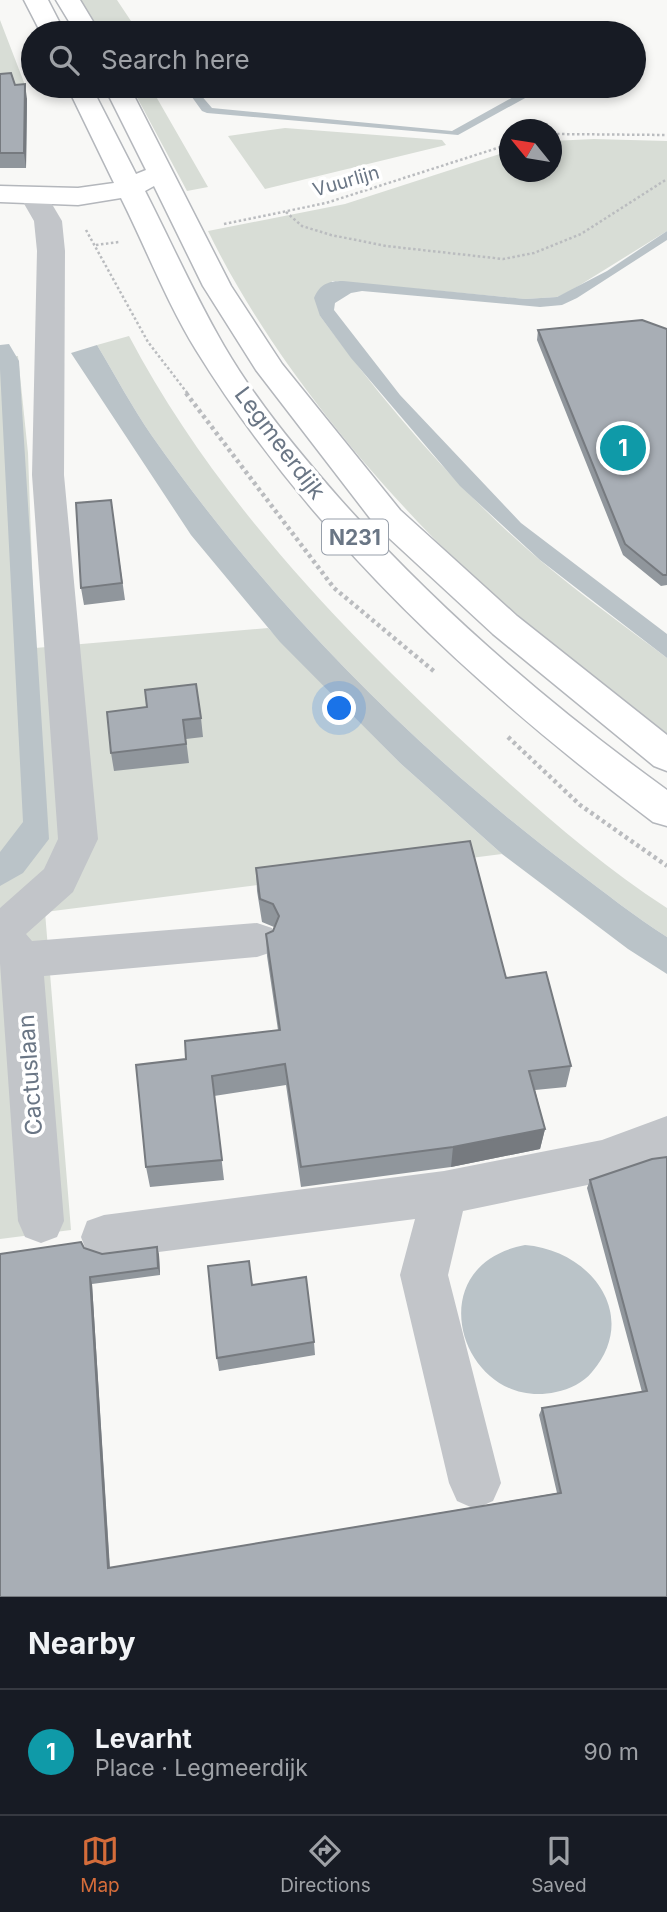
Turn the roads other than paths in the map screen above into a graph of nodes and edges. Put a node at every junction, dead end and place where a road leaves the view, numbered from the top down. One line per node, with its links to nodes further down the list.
1 (36, 0): 3 (main road)
2 (68, 0): 4 (main road)
3 (46, 21)
4 (81, 21)
5 (85, 98): 8 (main road, Legmeerdijk / N231)
6 (123, 98): 7 (main road, Legmeerdijk / N231)
7 (160, 172): 8 (main road); 11 (main road, Legmeerdijk / N231)
8 (125, 180): 10 (main road); 12 (main road, Legmeerdijk / N231)
9 (0, 194): 10 (main road)
10 (33, 195): 14 (street)
11 (667, 756)
12 (667, 811)
13 (257, 940): 14 (street)
14 (7, 944): 17 (street, Cactuslaan)
15 (667, 1137): 16 (street)
16 (444, 1193): 18 (street); 19 (street)
17 (41, 1221)
18 (104, 1237)
19 (475, 1483)

